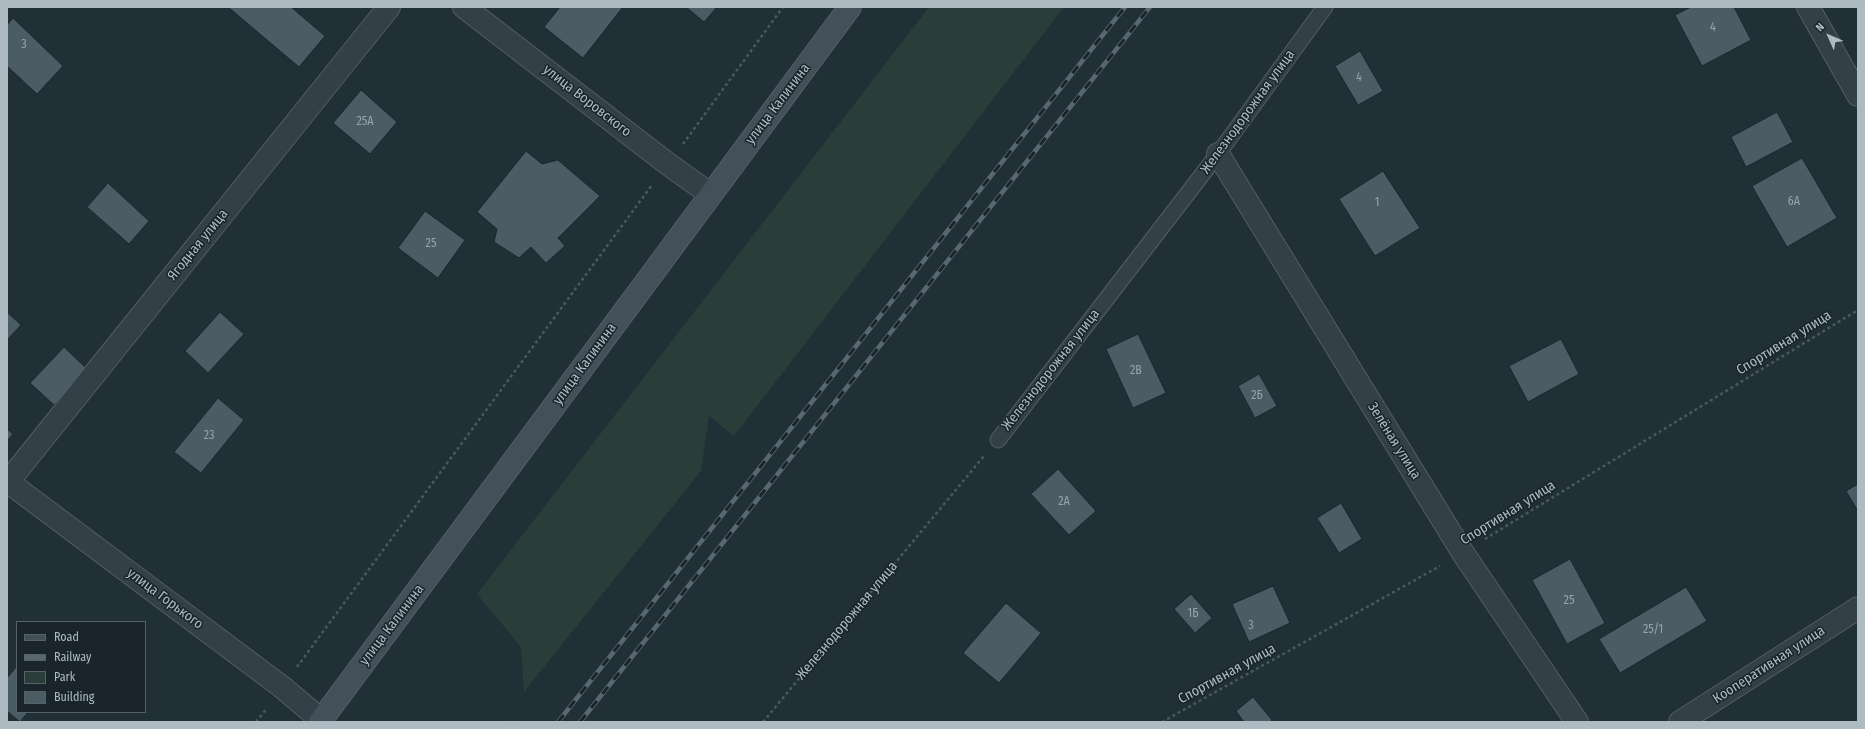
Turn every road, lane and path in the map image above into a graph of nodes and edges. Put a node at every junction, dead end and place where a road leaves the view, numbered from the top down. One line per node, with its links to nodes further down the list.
1 (389, 7): 13 (street, Ягодная улица)
2 (464, 7): 9 (street, улица Воровского)
3 (783, 7): 9 (path)
4 (850, 7): 10 (main road, улица Калинина)
5 (1325, 7): 8 (lane, Железнодорожная улица)
6 (1808, 7): 7 (street)
7 (1858, 95)
8 (1218, 154): 12 (lane, Железнодорожная улица); 14 (street, Зелёная улица)
9 (668, 164): 10 (street, улица Воровского); 16 (path)
10 (710, 194): 17 (main road, улица Калинина)
11 (1858, 310): 14 (path, Спортивная улица)
12 (998, 440): 19 (path, Железнодорожная улица)
13 (7, 482): 16 (street, улица Горького)
14 (1463, 553): 20 (path, Спортивная улица); 21 (street, Зелёная улица)
15 (1858, 608): 22 (street, Кооперативная улица)
16 (282, 686): 17 (street, улица Горького); 18 (path)
17 (321, 721)
18 (256, 722)
19 (763, 722)
20 (1162, 722)
21 (1577, 722)
22 (1680, 722)

